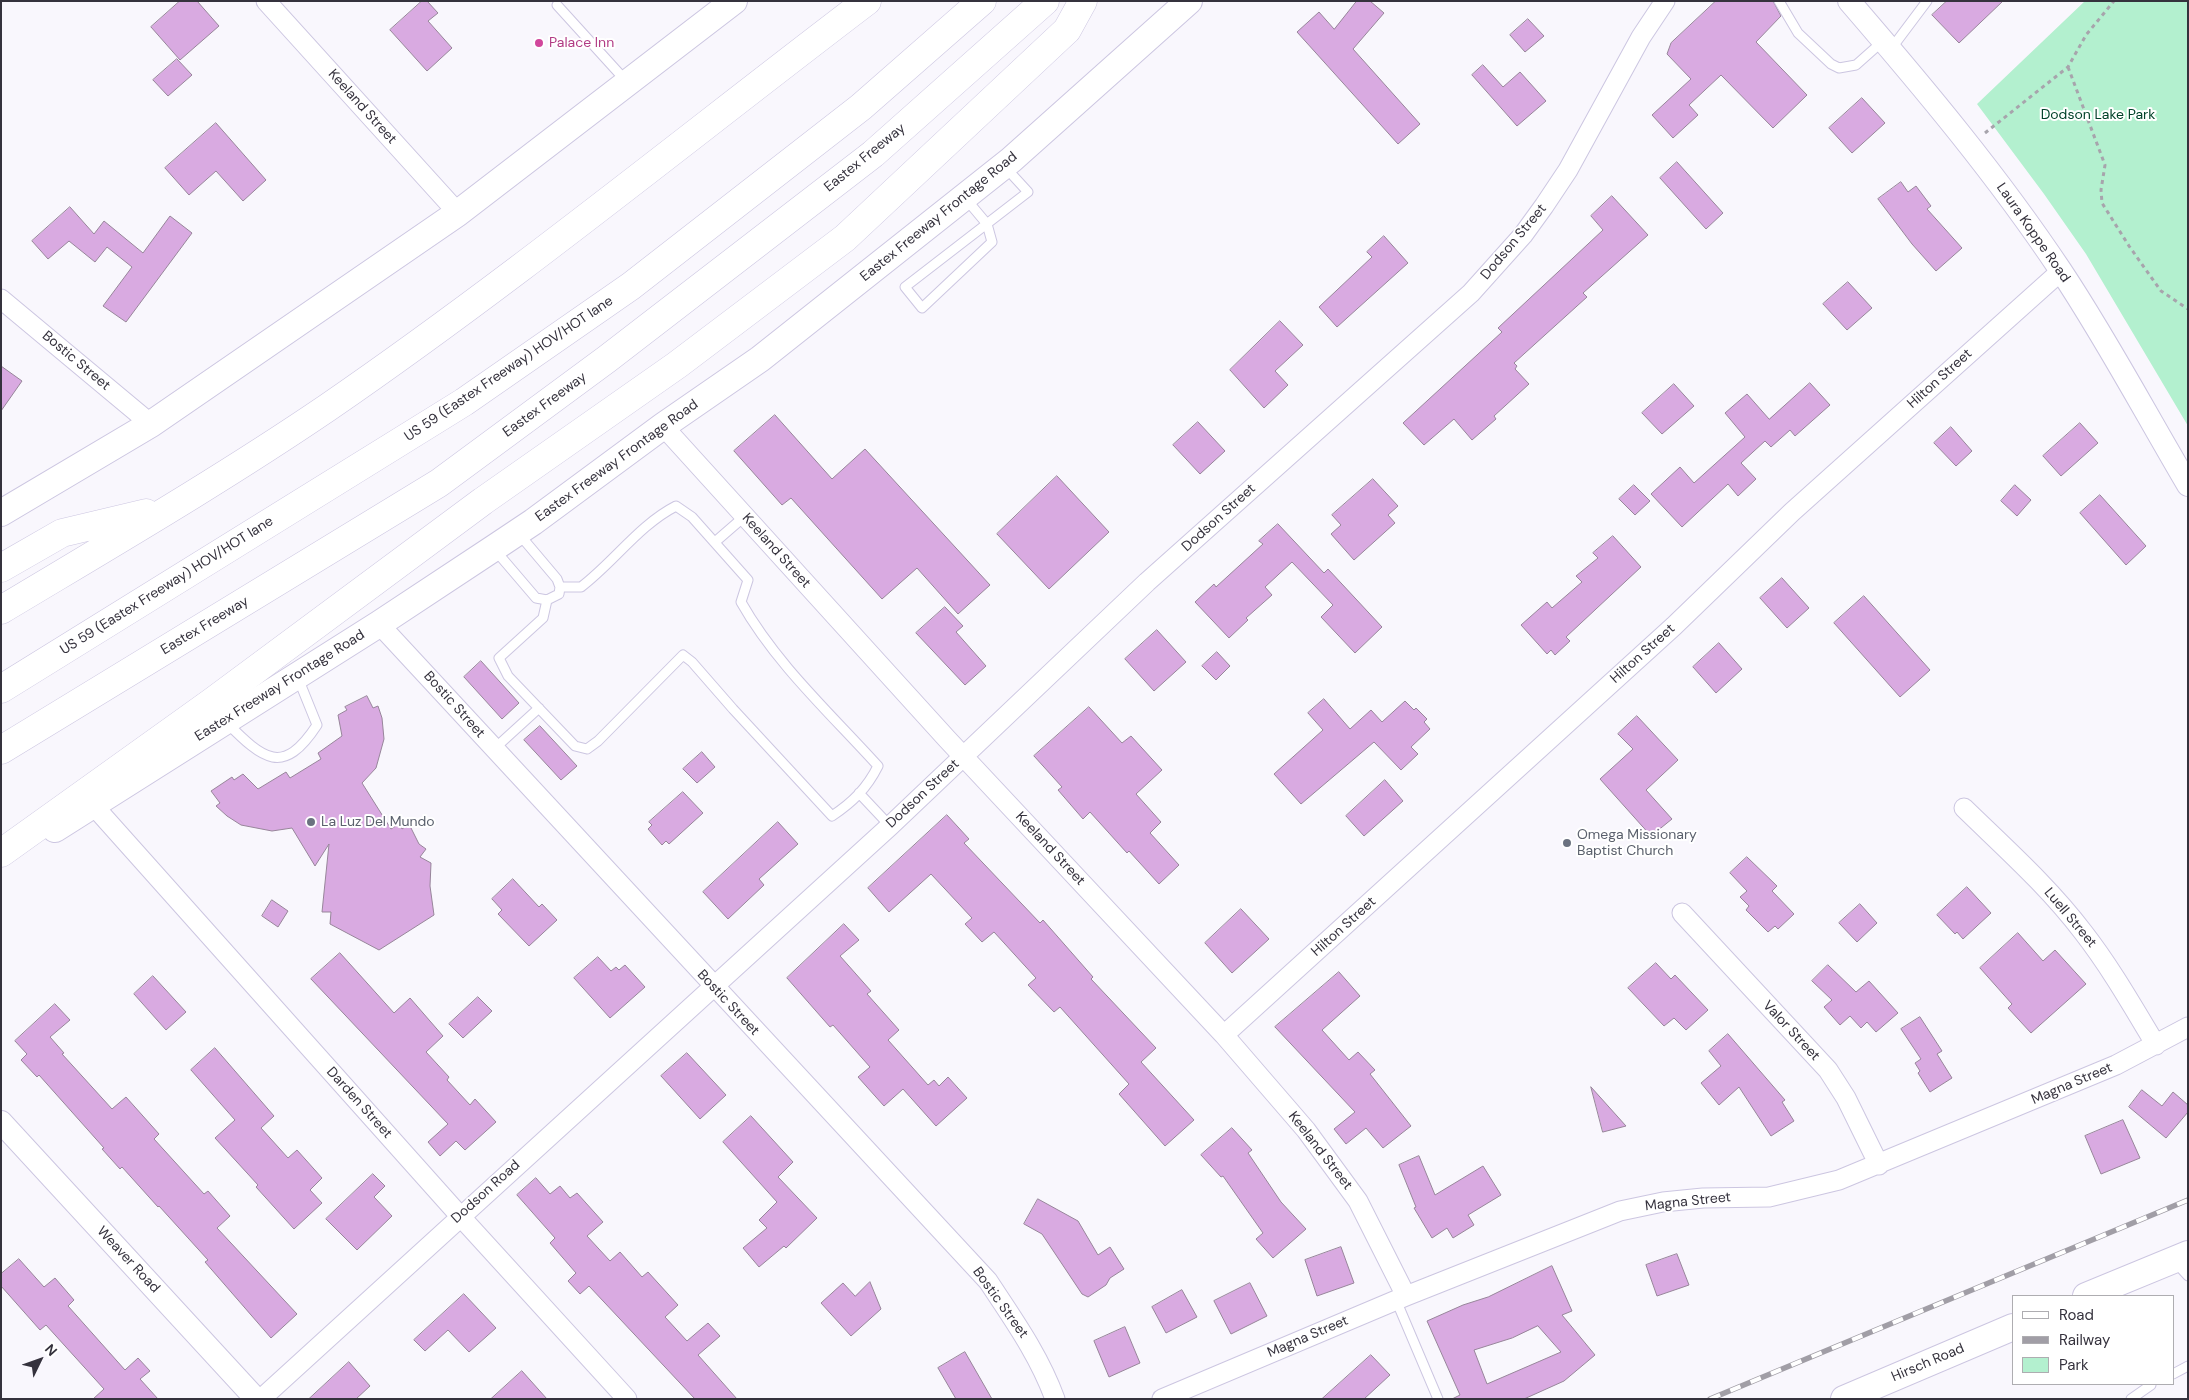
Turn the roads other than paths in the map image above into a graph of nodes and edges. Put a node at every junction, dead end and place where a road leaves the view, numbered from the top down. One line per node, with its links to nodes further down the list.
1 (266, 1): 17 (street, Keeland Street)
2 (734, 1): 14 (main road)
3 (868, 1): 24 (highway)
4 (982, 1): 36 (highway, US 59 (Eastex Freeway) HOV/HOT lane)
5 (1045, 1): 40 (highway, Eastex Freeway)
6 (1084, 1): 46 (highway)
7 (1190, 1): 15 (main road, Eastex Freeway Frontage Road)
8 (1666, 1): 41 (street, Dodson Street)
9 (1848, 1): 13 (street, Laura Koppe Road)
10 (1928, 1): 13 (lane)
11 (1781, 2): 13 (lane)
12 (559, 5): 14 (lane)
13 (1887, 45): 19 (street, Laura Koppe Road)
14 (628, 83): 17 (main road)
15 (1004, 166): 16 (main road, Eastex Freeway Frontage Road); 18 (lane)
16 (965, 197): 18 (lane); 22 (main road, Eastex Freeway Frontage Road)
17 (458, 213): 21 (main road)
18 (986, 224): 18 (lane)
19 (2061, 271): 23 (street, Laura Koppe Road); 51 (street, Hilton Street)
20 (1, 299): 21 (street, Bostic Street)
21 (151, 424): 25 (main road)
22 (663, 426): 26 (street, Keeland Street); 27 (main road, Eastex Freeway Frontage Road)
23 (2188, 485)
24 (172, 507): 30 (highway); 33 (highway)
25 (1, 513)
26 (745, 516): 28 (lane); 41 (street, Keeland Street)
27 (518, 532): 29 (main road, Eastex Freeway Frontage Road); 31 (lane)
28 (715, 542): 31 (lane); 42 (lane)
29 (494, 548): 32 (lane); 34 (main road, Eastex Freeway Frontage Road)
30 (1, 568)
31 (560, 587): 32 (lane)
32 (547, 600): 37 (lane)
33 (1, 610)
34 (379, 624): 35 (main road, Eastex Freeway Frontage Road); 39 (street, Bostic Street)
35 (297, 676): 38 (main road, Eastex Freeway Frontage Road); 38 (lane)
36 (1, 689)
37 (539, 708): 39 (lane); 42 (lane)
38 (225, 721): 43 (main road, Eastex Freeway Frontage Road)
39 (494, 749): 49 (street, Bostic Street)
40 (1, 750)
41 (963, 756): 45 (street, Dodson Street); 51 (street, Keeland Street)
42 (860, 793): 45 (lane)
43 (93, 805): 47 (main road, Eastex Freeway Frontage Road); 55 (street, Darden Street)
44 (1964, 808): 52 (street, Luell Street)
45 (890, 826): 49 (street, Dodson Street)
46 (1, 853)
47 (1, 863)
48 (1682, 913): 54 (street, Valor Street)
49 (712, 986): 55 (street, Dodson Road); 66 (street, Bostic Street)
50 (2188, 1027): 52 (street, Magna Street)
51 (1224, 1036): 58 (street, Keeland Street)
52 (2156, 1045): 54 (street, Magna Street)
53 (1, 1122): 63 (street, Weaver Road)
54 (1879, 1165): 58 (street, Magna Street)
55 (460, 1216): 64 (street, Dodson Road); 65 (street, Darden Street)
56 (2183, 1263): 57 (main road)
57 (2103, 1293)
58 (1401, 1298): 67 (street, Magna Street); 68 (lane)
59 (2012, 1327): 69 (main road, Hirsch Road)
60 (2188, 1366): 61 (lane)
61 (2174, 1373)
62 (2150, 1385): 70 (lane)
63 (256, 1399)
64 (261, 1399)
65 (627, 1399)
66 (1055, 1399)
67 (1162, 1399)
68 (1438, 1399)
69 (1844, 1399)
70 (2132, 1399)

